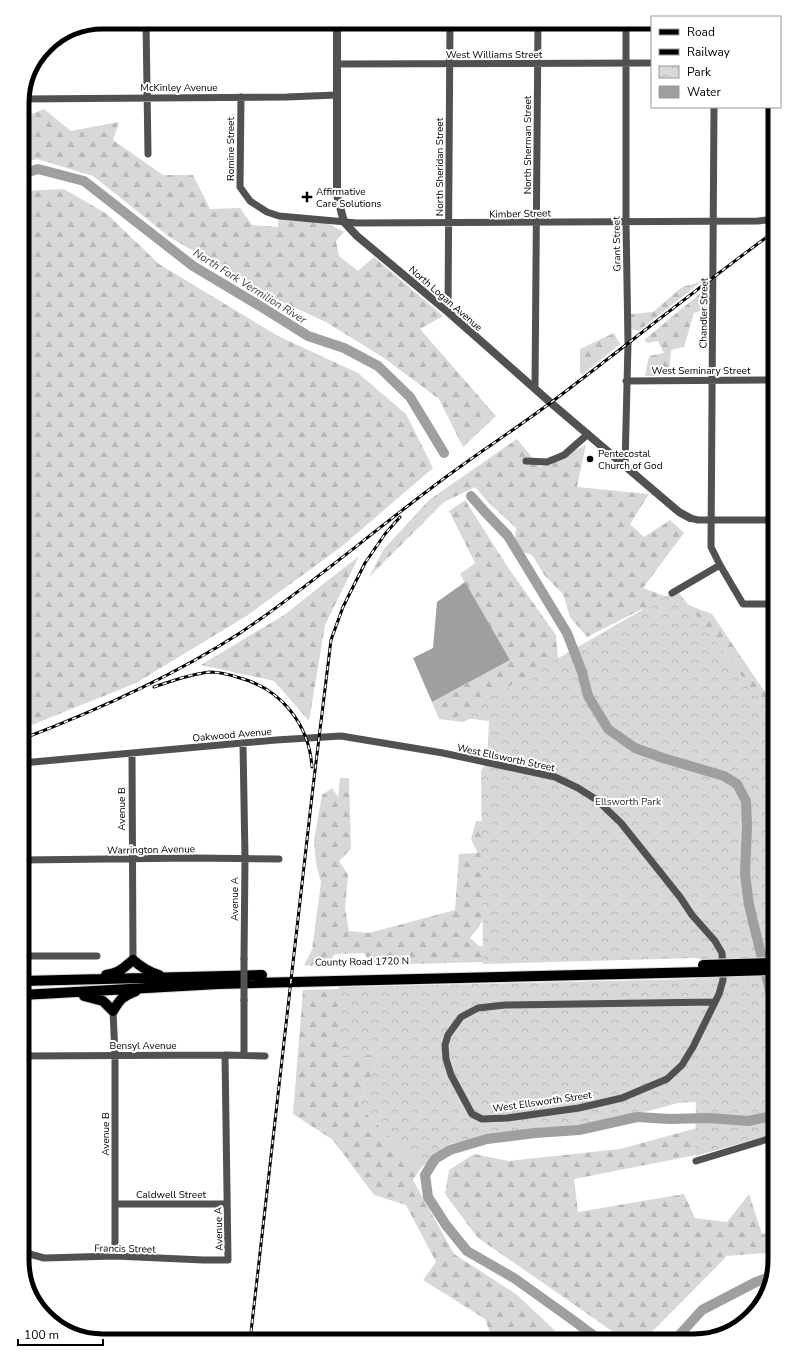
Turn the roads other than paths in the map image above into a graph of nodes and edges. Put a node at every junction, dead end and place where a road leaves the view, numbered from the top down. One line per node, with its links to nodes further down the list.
1 (146, 29): 13 (street)
2 (336, 29): 8 (street, North Logan Avenue)
3 (450, 29): 9 (street, North Sheridan Street)
4 (538, 29): 10 (street, North Sherman Street)
5 (626, 29): 6 (street, Grant Street)
6 (626, 63): 7 (street, West Williams Street); 10 (street, West Williams Street); 21 (street, Grant Street)
7 (651, 63)
8 (337, 64): 9 (street, West Williams Street); 11 (street, North Logan Avenue)
9 (450, 64): 10 (street, West Williams Street); 23 (street, North Sheridan Street)
10 (538, 64): 20 (street, North Sherman Street)
11 (336, 95): 12 (street, McKinley Avenue); 19 (street, North Logan Avenue)
12 (241, 97): 13 (street, McKinley Avenue); 17 (street, Romine Street)
13 (147, 98): 14 (street, McKinley Avenue); 16 (street)
14 (29, 99)
15 (714, 108): 22 (street, Chandler Street)
16 (148, 154)
17 (267, 212): 19 (street, Kimber Street)
18 (768, 220): 22 (street, Kimber Street)
19 (344, 222): 23 (street, Kimber Street); 24 (street, North Logan Avenue)
20 (537, 222): 21 (street, Kimber Street); 23 (street, Kimber Street); 28 (street, North Sherman Street)
21 (626, 222): 22 (street, Kimber Street); 27 (street, Grant Street)
22 (713, 222): 25 (street, Chandler Street)
23 (449, 223): 24 (street, North Sheridan Street)
24 (448, 312): 28 (street, North Logan Avenue)
25 (713, 380): 26 (street, West Seminary Street); 27 (street, West Seminary Street); 33 (street, Chandler Street)
26 (768, 380)
27 (626, 381): 31 (street, Grant Street)
28 (535, 388): 29 (street, North Logan Avenue)
29 (588, 434): 30 (street); 31 (street, North Logan Avenue)
30 (526, 461)
31 (625, 466): 32 (street, North Logan Avenue)
32 (690, 518): 33 (street)
33 (712, 520): 34 (street); 35 (street)
34 (768, 520)
35 (720, 565): 36 (street); 37 (street)
36 (672, 593)
37 (768, 604)
38 (243, 744): 39 (street, Oakwood Avenue); 40 (street, Oakwood Avenue); 42 (street, Avenue A)
39 (443, 753): 58 (street, West Ellsworth Street)
40 (132, 754): 41 (street, Oakwood Avenue); 43 (street, Avenue B)
41 (29, 762)
42 (245, 858): 43 (street, Warrington Avenue); 44 (street, Warrington Avenue); 62 (street, Avenue A, bridge)
43 (131, 859): 45 (street, Warrington Avenue); 48 (street, Avenue B)
44 (279, 859)
45 (29, 860)
46 (29, 956): 47 (street)
47 (97, 956)
48 (132, 960): 52 (main road); 53 (main road)
49 (768, 963): 50 (main road, bridge)
50 (703, 968): 51 (main road, bridge); 52 (main road, County Road 1720 N); 55 (main road, County Road 1720 N)
51 (768, 970)
52 (167, 978): 53 (main road, County Road 1720 N)
53 (83, 980): 54 (main road, County Road 1720 N)
54 (29, 981)
55 (148, 988): 56 (main road); 59 (main road)
56 (72, 993): 57 (main road); 59 (main road)
57 (29, 995)
58 (715, 1002): 58 (street, West Ellsworth Street)
59 (113, 1011): 60 (street, Avenue B)
60 (114, 1055): 61 (street, Bensyl Avenue); 63 (street, Bensyl Avenue); 67 (street, Avenue B)
61 (225, 1055): 62 (street, Bensyl Avenue); 68 (street, Avenue A)
62 (244, 1055): 64 (street, Bensyl Avenue)
63 (29, 1056)
64 (265, 1056)
65 (768, 1139): 66 (street)
66 (696, 1160)
67 (116, 1204): 68 (street, Caldwell Street); 70 (street, Avenue B)
68 (227, 1204): 71 (street, Avenue A)
69 (29, 1254): 70 (street, Francis Street)
70 (115, 1256): 71 (street, Francis Street)
71 (228, 1260)

